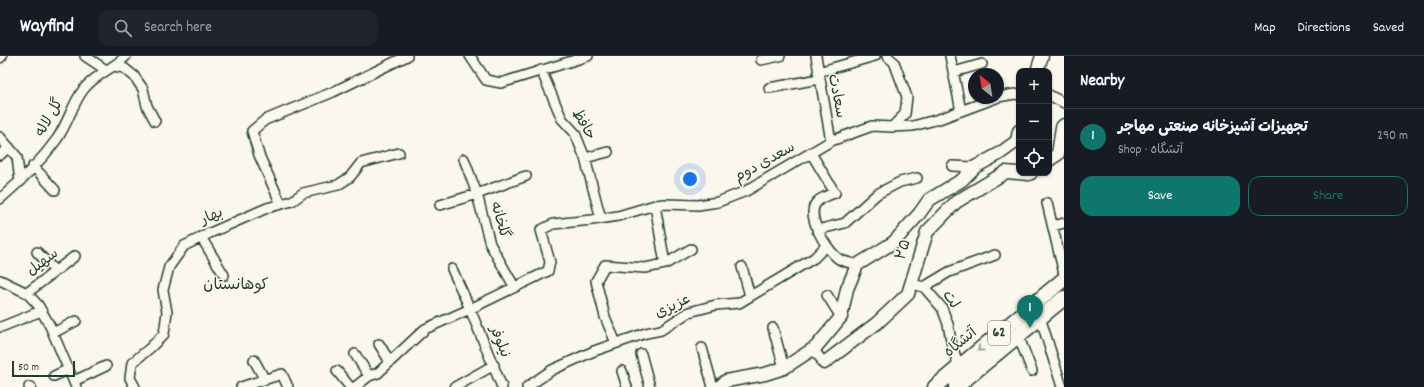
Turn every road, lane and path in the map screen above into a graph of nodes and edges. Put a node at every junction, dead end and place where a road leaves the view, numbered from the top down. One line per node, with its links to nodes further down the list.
1 (84, 56): 14 (street)
2 (126, 56): 14 (street, گل لاله)
3 (407, 56): 51 (street)
4 (470, 56): 16 (street)
5 (588, 56): 16 (street)
6 (778, 56): 12 (street)
7 (816, 56): 18 (street, سعادت)
8 (875, 56): 18 (street)
9 (950, 56): 17 (street)
10 (1042, 56): 15 (street)
11 (894, 58): 28 (street)
12 (761, 60)
13 (982, 64): 17 (street)
14 (110, 68): 26 (street); 40 (street, گل لاله)
15 (1038, 68)
16 (541, 70): 37 (street, حافظ)
17 (954, 72): 25 (street)
18 (818, 76): 19 (street); 31 (street, سعادت)
19 (769, 88)
20 (1016, 94): 21 (street, سعدی دوم)
21 (1004, 96)
22 (1052, 97): 23 (street)
23 (1064, 103)
24 (980, 104): 25 (street, سعدی دوم)
25 (961, 111): 28 (street, سعدی دوم)
26 (155, 121)
27 (1064, 125): 38 (street)
28 (892, 128): 31 (street, سعدی دوم)
29 (0, 137): 32 (street)
30 (1017, 140): 42 (street)
31 (831, 142): 35 (street, سعدی دوم)
32 (9, 147): 36 (street); 46 (street)
33 (608, 152): 37 (street)
34 (399, 153): 51 (street, بهار)
35 (811, 153): 53 (street, سعدی دوم); 57 (street)
36 (0, 155)
37 (584, 158): 54 (street, حافظ)
38 (1052, 158)
39 (464, 159): 48 (street, گلخانه)
40 (34, 166): 46 (street, گل لاله); 47 (street)
41 (952, 166): 42 (street)
42 (974, 167): 65 (street)
43 (1016, 173): 73 (street, ۲۵)
44 (526, 176): 48 (street)
45 (917, 178): 57 (street)
46 (20, 182): 49 (street, گل لاله)
47 (55, 190)
48 (477, 194): 52 (street); 74 (street, گلخانه)
49 (0, 199)
50 (1047, 203): 56 (street)
51 (281, 204): 58 (street, بهار)
52 (440, 205)
53 (655, 205): 54 (street, سعدی دوم); 64 (street)
54 (601, 219): 74 (street, سعدی دوم)
55 (1064, 223): 56 (street)
56 (1053, 226): 69 (street)
57 (817, 230): 59 (street)
58 (201, 237): 70 (street); 110 (street, بهار)
59 (826, 246): 65 (street); 78 (street, عزیزی)
60 (691, 249): 64 (street)
61 (37, 252): 68 (street)
62 (995, 255): 75 (street)
63 (75, 256): 68 (street, سهیل)
64 (665, 264): 89 (street)
65 (857, 264): 82 (street)
66 (742, 267): 78 (street)
67 (452, 269): 80 (street, نیلوفر)
68 (56, 271): 76 (street, سهیل)
69 (1064, 274)
70 (224, 275)
71 (1064, 279): 100 (main road, آتشگاه / 62, one-way to 100)
72 (0, 280): 76 (street)
73 (911, 284): 75 (street, لت); 97 (street, ۲۵)
74 (514, 286): 80 (street)
75 (924, 288): 100 (street, لت)
76 (27, 293): 81 (street)
77 (826, 295): 82 (street)
78 (750, 296): 89 (street, عزیزی)
79 (1064, 298): 83 (main road, آتشگاه / 62)
80 (470, 309): 96 (street); 98 (street, نیلوفر)
81 (42, 311): 85 (street); 87 (street)
82 (841, 317): 92 (street)
83 (1040, 317): 88 (main road, آتشگاه / 62); 124 (street)
84 (76, 321): 87 (street)
85 (2, 327)
86 (773, 328): 101 (street)
87 (53, 333): 102 (street)
88 (1018, 335): 105 (street); 123 (main road, آتشگاه / 62)
89 (616, 343): 117 (street, عزیزی)
90 (379, 344): 96 (street)
91 (702, 348): 120 (street)
92 (813, 349): 97 (street); 101 (street)
93 (355, 354): 107 (street)
94 (641, 354): 119 (street)
95 (254, 360): 108 (street)
96 (390, 362): 107 (street)
97 (824, 364)
98 (494, 365): 115 (street); 116 (street, نیلوفر)
99 (106, 366): 109 (street)
100 (959, 367): 122 (main road, آتشگاه / 62)
101 (784, 368): 121 (street)
102 (69, 370): 106 (street); 109 (street)
103 (622, 370): 118 (street)
104 (338, 371): 113 (street)
105 (1032, 371)
106 (54, 376)
107 (370, 376): 114 (street)
108 (265, 380): 111 (street); 112 (street)
109 (75, 384)
110 (135, 387)
111 (241, 387)
112 (288, 387)
113 (350, 387)
114 (355, 387)
115 (455, 387)
116 (502, 387)
117 (527, 387)
118 (627, 387)
119 (650, 387)
120 (713, 387)
121 (719, 387)
122 (935, 387)
123 (957, 387)
124 (1062, 387)

